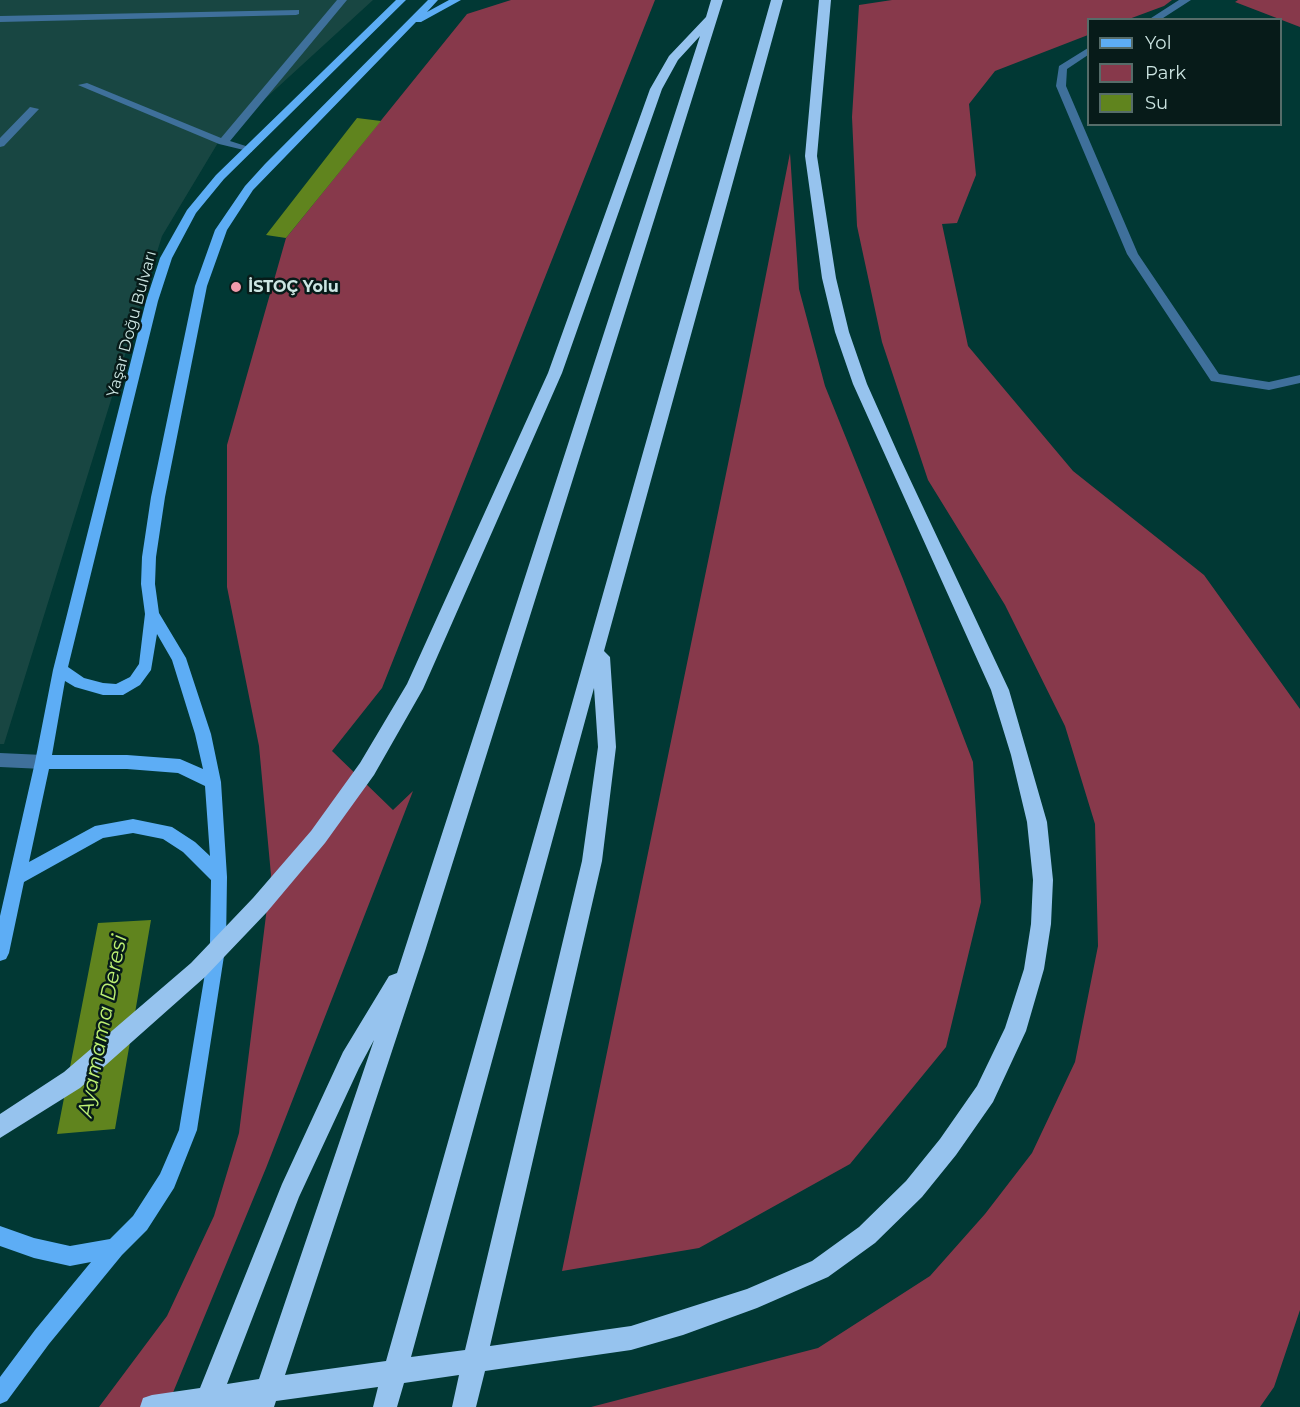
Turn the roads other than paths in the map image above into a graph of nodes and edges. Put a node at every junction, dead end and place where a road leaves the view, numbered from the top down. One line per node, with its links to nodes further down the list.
1 (342, 0): 17 (street)
2 (401, 0): 19 (main road, Yaşar Doğu Bulvarı)
3 (433, 0): 13 (main road)
4 (456, 0): 13 (main road)
5 (717, 0): 10 (highway)
6 (777, 0): 22 (highway)
7 (1185, 0): 11 (street)
8 (824, 9): 35 (highway)
9 (296, 12): 12 (street)
10 (712, 17): 29 (highway); 31 (highway)
11 (1155, 18)
12 (0, 19)
13 (412, 22): 21 (main road)
14 (1087, 52): 20 (street)
15 (83, 85): 17 (street)
16 (34, 109): 18 (street)
17 (223, 142): 19 (street)
18 (0, 144)
19 (248, 150): 23 (main road, Yaşar Doğu Bulvarı)
20 (1300, 379)
21 (152, 614): 23 (main road); 26 (main road)
22 (600, 642): 38 (highway); 39 (highway)
23 (60, 670): 25 (main road, Yaşar Doğu Bulvarı)
24 (0, 760): 25 (street)
25 (43, 762): 26 (main road); 28 (main road, Yaşar Doğu Bulvarı)
26 (213, 782): 27 (main road)
27 (219, 877): 28 (main road); 33 (main road)
28 (16, 878): 30 (main road, Yaşar Doğu Bulvarı)
29 (415, 951): 36 (highway); 37 (highway)
30 (0, 953)
31 (0, 1127)
32 (0, 1236): 33 (main road)
33 (115, 1248): 34 (main road)
34 (0, 1394)
35 (152, 1407)
36 (205, 1407)
37 (262, 1407)
38 (386, 1407)
39 (464, 1407)

